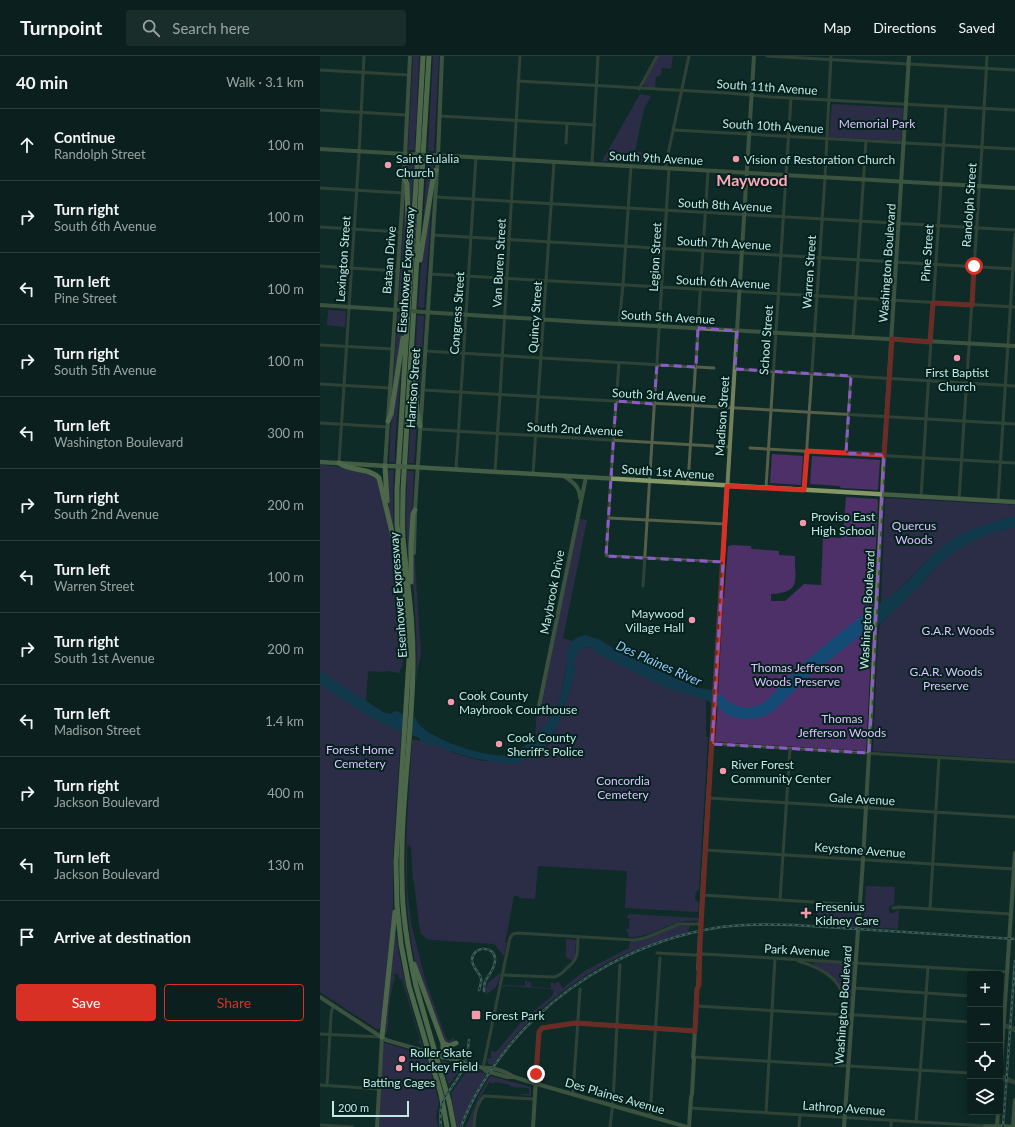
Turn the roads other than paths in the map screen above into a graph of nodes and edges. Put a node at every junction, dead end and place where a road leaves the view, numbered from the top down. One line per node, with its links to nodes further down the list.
1 (364, 56): 19 (street, Lexington Street)
2 (410, 56): 20 (street, Bataan Drive)
3 (423, 56): 106 (highway, Eisenhower Expressway)
4 (429, 56): 110 (highway, Eisenhower Expressway)
5 (442, 56): 35 (street, Harrison Street)
6 (520, 56): 21 (street, Van Buren Street)
7 (598, 56): 22 (street)
8 (656, 56): 23 (street)
9 (689, 56): 24 (street, Legion Street)
10 (754, 56): 25 (street, Madison Street)
11 (767, 56): 14 (street)
12 (909, 56): 15 (street, Washington Boulevard)
13 (987, 56): 16 (street, Randolph Street)
14 (831, 58): 15 (street); 27 (street, Warren Street)
15 (908, 64): 16 (street); 28 (street, Washington Boulevard)
16 (986, 69): 18 (street); 30 (street, Randolph Street)
17 (320, 70): 19 (street)
18 (1015, 70)
19 (363, 73): 20 (street); 33 (street, Lexington Street)
20 (409, 75): 34 (street, Bataan Drive)
21 (518, 81): 22 (street, South 11th Avenue); 36 (street, Van Buren Street)
22 (596, 86): 23 (street, South 11th Avenue); 38 (street)
23 (639, 89): 24 (street, South 11th Avenue)
24 (682, 91): 25 (street, South 11th Avenue); 39 (street, Legion Street)
25 (752, 96): 26 (street, South 11th Avenue); 40 (street, Madison Street)
26 (791, 98): 27 (street, South 11th Avenue); 41 (street, School Street)
27 (829, 100): 28 (street, South 11th Avenue); 42 (street, Warren Street)
28 (906, 104): 29 (street, South 11th Avenue); 45 (street, Washington Boulevard)
29 (946, 106): 30 (street, South 11th Avenue); 46 (street, Pine Street)
30 (984, 108): 32 (street, South 11th Avenue); 47 (street, Randolph Street)
31 (320, 110): 33 (street)
32 (1015, 110)
33 (361, 112): 34 (street); 50 (street, Lexington Street)
34 (407, 115): 51 (street, Bataan Drive)
35 (440, 116): 36 (street); 52 (street, Harrison Street)
36 (516, 121): 37 (street); 54 (street, Van Buren Street)
37 (567, 124): 38 (street); 44 (street)
38 (595, 125): 56 (street)
39 (674, 130): 40 (street, South 10th Avenue); 58 (street, Legion Street)
40 (749, 134): 41 (street, South 10th Avenue); 61 (street, Madison Street)
41 (788, 136): 42 (street, South 10th Avenue); 62 (street, School Street)
42 (827, 139): 43 (street, South 10th Avenue); 64 (street, Warren Street)
43 (866, 141): 45 (street, South 10th Avenue); 65 (street)
44 (566, 143)
45 (904, 143): 46 (street, South 10th Avenue); 66 (street, Washington Boulevard)
46 (943, 145): 47 (street, South 10th Avenue); 67 (street, Pine Street)
47 (982, 147): 49 (street, South 10th Avenue); 68 (street, Randolph Street)
48 (320, 149): 50 (street, South 9th Avenue)
49 (1015, 149)
50 (359, 151): 51 (street, South 9th Avenue); 71 (street, Lexington Street)
51 (407, 154): 52 (street, South 9th Avenue, bridge); 63 (street, Bataan Drive)
52 (435, 155): 53 (street, South 9th Avenue); 59 (street, Harrison Street)
53 (476, 158): 54 (street, South 9th Avenue); 74 (street, Congress Street)
54 (514, 160): 55 (street, South 9th Avenue); 75 (street, Van Buren Street)
55 (554, 162): 56 (street, South 9th Avenue); 76 (street, Quincy Street)
56 (592, 164): 57 (street, South 9th Avenue)
57 (631, 166): 58 (street, South 9th Avenue); 77 (street)
58 (667, 168): 60 (street, South 9th Avenue); 78 (street, Legion Street)
59 (436, 170): 73 (street, Harrison Street); 110 (highway)
60 (708, 171): 61 (street, South 9th Avenue); 79 (street)
61 (747, 173): 62 (street, South 9th Avenue); 80 (street, Madison Street)
62 (786, 175): 64 (street, South 9th Avenue); 81 (street, School Street)
63 (404, 177): 72 (street, Bataan Drive); 106 (highway)
64 (825, 177): 65 (street, South 9th Avenue); 82 (street, Warren Street)
65 (863, 180): 66 (street, South 9th Avenue); 83 (street)
66 (902, 182): 67 (street, South 9th Avenue); 84 (street, Washington Boulevard)
67 (941, 184): 68 (street, South 9th Avenue); 85 (street, Pine Street)
68 (980, 186): 70 (street, South 9th Avenue); 87 (street, Randolph Street)
69 (320, 188): 71 (street)
70 (1015, 188)
71 (357, 190): 72 (street); 88 (street, Lexington Street)
72 (403, 193): 90 (street, Bataan Drive)
73 (435, 197): 74 (street, South 8th Avenue); 92 (street, Harrison Street)
74 (473, 199): 75 (street, South 8th Avenue); 93 (street, Congress Street)
75 (511, 201): 76 (street, South 8th Avenue); 94 (street, Van Buren Street)
76 (551, 204): 77 (street, South 8th Avenue); 95 (street, Quincy Street)
77 (628, 208): 78 (street, South 8th Avenue); 96 (street)
78 (666, 210): 79 (street, South 8th Avenue); 97 (street, Legion Street)
79 (706, 212): 80 (street, South 8th Avenue); 98 (street)
80 (744, 215): 81 (street, South 8th Avenue); 99 (street, Madison Street)
81 (783, 217): 82 (street, South 8th Avenue); 100 (street, School Street)
82 (822, 219): 83 (street, South 8th Avenue); 101 (street, Warren Street)
83 (860, 221): 84 (street, South 8th Avenue); 102 (street)
84 (899, 224): 85 (street, South 8th Avenue); 103 (street, Washington Boulevard)
85 (938, 226): 87 (street, South 8th Avenue); 104 (street, Pine Street)
86 (320, 227): 88 (street)
87 (977, 228): 89 (street, South 8th Avenue); 107 (street, Randolph Street)
88 (354, 229): 90 (street); 108 (street, Lexington Street)
89 (1015, 230)
90 (400, 232): 111 (street, Bataan Drive)
91 (1015, 234): 109 (street)
92 (432, 235): 93 (street, South 7th Avenue); 112 (street, Harrison Street)
93 (471, 238): 94 (street, South 7th Avenue); 113 (street, Congress Street)
94 (509, 240): 95 (street, South 7th Avenue); 114 (street, Van Buren Street)
95 (549, 242): 96 (street, South 7th Avenue); 115 (street, Quincy Street)
96 (625, 247): 97 (street, South 7th Avenue); 116 (street)
97 (664, 249): 98 (street, South 7th Avenue); 117 (street, Legion Street)
98 (703, 251): 99 (street, South 7th Avenue); 118 (street)
99 (742, 253): 100 (street, South 7th Avenue); 119 (street, Madison Street)
100 (781, 256): 101 (street, South 7th Avenue); 120 (street, School Street)
101 (819, 258): 102 (street, South 7th Avenue); 121 (street, Warren Street)
102 (858, 260): 103 (street, South 7th Avenue); 122 (street)
103 (897, 262): 104 (street, South 7th Avenue); 123 (street, Washington Boulevard)
104 (936, 264): 107 (street, South 7th Avenue); 124 (street, Pine Street)
105 (320, 266): 108 (street)
106 (411, 266): 138 (highway, Eisenhower Expressway)
107 (974, 266): 109 (street, South 7th Avenue); 126 (street, Randolph Street)
108 (352, 268): 111 (street); 127 (street, Lexington Street)
109 (1014, 269): 128 (street)
110 (417, 270): 144 (highway, Eisenhower Expressway)
111 (398, 271): 130 (street, Bataan Drive)
112 (430, 274): 113 (street, South 6th Avenue); 131 (street, Harrison Street)
113 (469, 276): 114 (street, South 6th Avenue); 132 (street, Congress Street)
114 (507, 279): 115 (street, South 6th Avenue); 133 (street, Van Buren Street)
115 (546, 281): 116 (street, South 6th Avenue); 134 (street, Quincy Street)
116 (623, 285): 117 (street, South 6th Avenue); 135 (street)
117 (662, 287): 118 (street, South 6th Avenue); 136 (street, Legion Street)
118 (701, 290): 119 (street, South 6th Avenue); 137 (street)
119 (740, 292): 120 (street, South 6th Avenue); 139 (street, Madison Street)
120 (778, 294): 121 (street, South 6th Avenue); 140 (street, School Street)
121 (817, 296): 122 (street, South 6th Avenue); 141 (street, Warren Street)
122 (856, 298): 123 (street, South 6th Avenue); 142 (street)
123 (894, 301): 124 (street, South 6th Avenue); 143 (street, Washington Boulevard)
124 (933, 303): 126 (street, South 6th Avenue); 145 (street, Pine Street)
125 (320, 305): 127 (street, South 5th Avenue)
126 (972, 305): 128 (street, South 6th Avenue); 146 (street, Randolph Street)
127 (350, 307): 130 (street, South 5th Avenue); 150 (street, Lexington Street)
128 (1010, 307): 129 (street, South 6th Avenue); 148 (street)
129 (1015, 307)
130 (397, 310): 131 (street, South 5th Avenue, bridge); 151 (street, Bataan Drive)
131 (425, 312): 132 (street, South 5th Avenue); 152 (street, Harrison Street)
132 (466, 314): 133 (street, South 5th Avenue); 153 (street, Congress Street)
133 (505, 317): 134 (street, South 5th Avenue); 154 (street, Van Buren Street)
134 (544, 319): 135 (street, South 5th Avenue); 155 (street, Quincy Street)
135 (619, 324): 136 (street, South 5th Avenue)
136 (659, 326): 137 (street, South 5th Avenue); 157 (street, Legion Street)
137 (698, 328): 139 (street, South 5th Avenue); 158 (street)
138 (407, 330): 188 (highway); 237 (highway, Eisenhower Expressway)
139 (737, 331): 140 (street, South 5th Avenue); 160 (street, Madison Street)
140 (776, 333): 141 (street, South 5th Avenue); 161 (street, School Street)
141 (814, 335): 142 (street, South 5th Avenue); 162 (street, Warren Street)
142 (853, 337): 143 (street, South 5th Avenue)
143 (892, 339): 145 (street, South 5th Avenue); 164 (street, Washington Boulevard)
144 (412, 341): 191 (highway); 239 (highway, Eisenhower Expressway)
145 (930, 342): 146 (street, South 5th Avenue); 165 (street, Pine Street)
146 (970, 344): 148 (street, South 5th Avenue); 166 (street, Randolph Street)
147 (320, 345): 150 (street)
148 (1008, 346): 149 (street, South 5th Avenue); 169 (street)
149 (1015, 346)
150 (347, 347): 151 (street); 168 (street, Lexington Street)
151 (393, 349): 171 (street, Bataan Drive)
152 (425, 351): 153 (street); 172 (street, Harrison Street)
153 (464, 353): 154 (street); 173 (street, Congress Street)
154 (503, 356): 155 (street); 174 (street, Van Buren Street)
155 (541, 358): 156 (street); 175 (street, Quincy Street)
156 (619, 362): 157 (street); 176 (street)
157 (657, 365): 158 (street); 177 (street, Legion Street)
158 (696, 367): 159 (street); 178 (street)
159 (714, 368)
160 (735, 370): 161 (street); 179 (street, Madison Street)
161 (773, 372): 162 (street); 180 (street, School Street)
162 (812, 374): 163 (street); 181 (street, Warren Street)
163 (851, 376): 164 (street); 182 (street)
164 (889, 378): 165 (street); 183 (street, Washington Boulevard)
165 (928, 381): 166 (street); 184 (street, Pine Street)
166 (967, 383): 169 (street); 185 (street, Randolph Street)
167 (320, 384): 168 (street)
168 (345, 385): 171 (street); 187 (street, Lexington Street)
169 (1005, 385): 170 (street); 189 (street)
170 (1015, 386)
171 (390, 388): 188 (street, Bataan Drive)
172 (423, 390): 173 (street, South 3rd Avenue); 191 (street, Harrison Street)
173 (461, 392): 174 (street, South 3rd Avenue); 192 (street, Congress Street)
174 (500, 395): 175 (street, South 3rd Avenue); 193 (street, Van Buren Street)
175 (538, 397): 176 (street, South 3rd Avenue); 194 (street, Quincy Street)
176 (616, 401): 177 (street, South 3rd Avenue); 195 (street)
177 (654, 404): 178 (street, South 3rd Avenue); 196 (street, Legion Street)
178 (693, 406): 179 (street, South 3rd Avenue); 197 (street)
179 (732, 408): 180 (street, South 3rd Avenue); 198 (street, Madison Street)
180 (771, 410): 181 (street, South 3rd Avenue); 200 (street, School Street)
181 (810, 413): 182 (street, South 3rd Avenue); 201 (street, Warren Street)
182 (848, 415): 183 (street, South 3rd Avenue); 202 (street)
183 (887, 417): 184 (street, South 3rd Avenue); 203 (street, Washington Boulevard)
184 (925, 419): 185 (street, South 3rd Avenue); 204 (street, Pine Street)
185 (964, 422): 189 (street, South 3rd Avenue); 205 (street, Randolph Street)
186 (320, 423): 187 (street)
187 (342, 424): 188 (street); 208 (street, Lexington Street)
188 (388, 424): 210 (street, Bataan Drive)
189 (1003, 424): 190 (street, South 3rd Avenue); 207 (street)
190 (1015, 424)
191 (420, 428): 192 (street, South 2nd Avenue); 211 (street, Harrison Street)
192 (459, 431): 193 (street, South 2nd Avenue); 212 (street, Congress Street)
193 (497, 433): 194 (street, South 2nd Avenue); 213 (street, Van Buren Street)
194 (536, 435): 195 (street, South 2nd Avenue); 214 (street, Quincy Street)
195 (613, 440): 196 (street, South 2nd Avenue); 217 (street)
196 (652, 442): 197 (street, South 2nd Avenue); 218 (street, Legion Street)
197 (690, 445): 198 (street, South 2nd Avenue); 219 (street)
198 (730, 447): 220 (street, Madison Street)
199 (750, 448): 200 (street)
200 (768, 449): 201 (street); 221 (street, School Street)
201 (807, 451): 202 (street); 222 (street, Warren Street)
202 (846, 453): 203 (street)
203 (884, 455): 204 (street); 223 (street, Washington Boulevard)
204 (923, 458): 205 (street); 224 (street, Pine Street)
205 (962, 460): 207 (street); 225 (street, Randolph Street)
206 (320, 462): 208 (main road, South 1st Avenue)
207 (1000, 462): 209 (street); 226 (street)
208 (339, 463): 210 (main road, South 1st Avenue); 230 (highway)
209 (1015, 463)
210 (387, 466): 211 (main road, South 1st Avenue, bridge); 230 (highway)
211 (415, 468): 212 (main road, South 1st Avenue); 229 (street, Harrison Street)
212 (456, 470): 213 (main road, South 1st Avenue)
213 (495, 472): 214 (main road, South 1st Avenue)
214 (534, 474): 215 (main road, South 1st Avenue)
215 (562, 476): 216 (main road, South 1st Avenue); 228 (street)
216 (586, 477): 217 (main road, South 1st Avenue); 228 (street, Maybrook Drive)
217 (611, 478): 218 (main road, South 1st Avenue); 231 (street)
218 (649, 481): 219 (main road, South 1st Avenue); 232 (street, Legion Street)
219 (688, 483): 220 (main road, South 1st Avenue)
220 (727, 486): 221 (main road, South 1st Avenue); 233 (street, Madison Street)
221 (766, 488): 222 (main road, South 1st Avenue)
222 (804, 490): 223 (main road, South 1st Avenue)
223 (882, 495): 224 (main road, South 1st Avenue); 245 (street, Washington Boulevard)
224 (921, 497): 225 (main road, South 1st Avenue)
225 (959, 499): 226 (main road, South 1st Avenue)
226 (998, 501): 227 (main road, South 1st Avenue)
227 (1015, 502)
228 (580, 507): 240 (street, Maybrook Drive)
229 (415, 510): 234 (street, Harrison Street); 239 (highway)
230 (388, 512): 237 (highway)
231 (609, 518): 232 (street); 235 (street)
232 (647, 520): 233 (street); 235 (street, Legion Street)
233 (725, 524): 236 (street, Madison Street)
234 (414, 553)
235 (645, 558): 236 (street); 238 (street, Legion Street)
236 (723, 562): 243 (street, Madison Street)
237 (401, 564): 241 (highway, Eisenhower Expressway)
238 (643, 586)
239 (410, 593): 241 (highway, Eisenhower Expressway)
240 (538, 711)
241 (408, 715): 242 (highway, Eisenhower Expressway)
242 (406, 738): 262 (highway, Eisenhower Expressway); 269 (highway, Eisenhower Expressway)
243 (712, 744): 244 (street); 248 (street, Madison Street)
244 (790, 749): 245 (street); 249 (street)
245 (869, 753): 246 (street); 250 (street, Washington Boulevard)
246 (939, 758): 247 (street); 251 (street)
247 (1015, 762)
248 (709, 798): 249 (street, Gale Avenue); 253 (street, Madison Street)
249 (786, 803): 250 (street, Gale Avenue); 255 (street)
250 (866, 808): 251 (street, Gale Avenue); 256 (street, Washington Boulevard)
251 (936, 812): 252 (street, Gale Avenue); 257 (street)
252 (1015, 817)
253 (705, 850): 255 (street, Keystone Avenue); 259 (street, Madison Street)
254 (1015, 853): 258 (street)
255 (783, 854): 256 (street, Keystone Avenue); 260 (street)
256 (863, 860): 257 (street, Keystone Avenue); 261 (street, Washington Boulevard)
257 (933, 864): 258 (street, Keystone Avenue); 264 (street)
258 (1014, 868): 265 (street)
259 (703, 895): 260 (street); 266 (street, Madison Street)
260 (780, 900): 261 (street)
261 (860, 904): 274 (street, Washington Boulevard)
262 (397, 905): 301 (highway); 333 (highway, Eisenhower Expressway)
263 (892, 908): 264 (street)
264 (930, 908): 265 (street)
265 (1011, 914): 277 (street)
266 (701, 924): 267 (street); 270 (street, Madison Street)
267 (578, 937): 278 (street); 278 (street)
268 (657, 953): 270 (street, Park Avenue)
269 (409, 954): 302 (highway); 334 (highway, Eisenhower Expressway)
270 (699, 954): 272 (street, Park Avenue); 287 (street, Madison Street)
271 (660, 958): 296 (street)
272 (776, 958): 273 (street, Park Avenue); 288 (street)
273 (788, 959): 274 (street, Park Avenue); 289 (street)
274 (856, 963): 276 (street, Park Avenue); 279 (street, Washington Boulevard)
275 (620, 965): 295 (street)
276 (928, 967): 277 (street, Park Avenue); 281 (street)
277 (1008, 972): 285 (street)
278 (502, 975): 308 (street)
279 (854, 988): 281 (street); 289 (street, Washington Boulevard)
280 (580, 989): 293 (street)
281 (926, 993): 282 (street); 291 (street)
282 (967, 996)
283 (320, 997): 286 (street, Des Plaines Avenue)
284 (1003, 998): 285 (street)
285 (1006, 998): 290 (street)
286 (333, 1005): 300 (street); 301 (street, Des Plaines Avenue)
287 (696, 1006): 288 (street); 298 (street, Madison Street)
288 (772, 1011): 289 (street); 306 (street)
289 (850, 1015): 291 (street); 307 (street, Washington Boulevard)
290 (1003, 1018)
291 (924, 1019): 292 (street); 309 (street)
292 (967, 1022)
293 (578, 1024): 295 (street); 312 (street); 317 (street)
294 (1003, 1025): 297 (street)
295 (617, 1026): 296 (street); 320 (street)
296 (656, 1028): 298 (street); 325 (street)
297 (1015, 1030)
298 (695, 1031): 305 (street, Madison Street)
299 (320, 1034): 300 (street)
300 (330, 1035): 301 (street); 315 (street)
301 (382, 1037): 304 (street, Des Plaines Avenue, bridge); 316 (street)
302 (443, 1043): 303 (highway); 304 (highway)
303 (456, 1043)
304 (441, 1056): 308 (street, Des Plaines Avenue)
305 (693, 1056): 306 (street); 321 (street, Madison Street)
306 (769, 1061): 307 (street); 322 (street)
307 (848, 1066): 309 (street); 326 (street, Washington Boulevard)
308 (483, 1068): 312 (street, Des Plaines Avenue)
309 (920, 1070): 310 (street); 328 (street)
310 (967, 1073)
311 (1002, 1079): 313 (street)
312 (535, 1083): 317 (street, Des Plaines Avenue); 318 (street)
313 (1015, 1083)
314 (320, 1085): 315 (street)
315 (327, 1086): 316 (street)
316 (379, 1089): 332 (street)
317 (573, 1094): 320 (street, Des Plaines Avenue)
318 (534, 1098): 335 (street); 336 (street)
319 (1015, 1100): 344 (street)
320 (612, 1105): 325 (street, Des Plaines Avenue); 337 (street)
321 (690, 1108): 322 (street, Lathrop Avenue); 338 (street, Madison Street)
322 (766, 1113): 323 (street, Lathrop Avenue)
323 (800, 1115): 326 (street, Lathrop Avenue); 339 (street)
324 (998, 1115): 343 (street)
325 (650, 1116): 338 (street, Des Plaines Avenue)
326 (845, 1118): 327 (street, Lathrop Avenue); 340 (street, Washington Boulevard)
327 (891, 1121): 328 (street, Lathrop Avenue); 341 (street)
328 (916, 1122): 330 (street, Lathrop Avenue)
329 (320, 1125): 331 (street)
330 (938, 1125): 342 (street, Lathrop Avenue)
331 (353, 1127)
332 (377, 1127)
333 (447, 1127)
334 (454, 1127)
335 (474, 1127)
336 (533, 1127)
337 (610, 1127)
338 (688, 1127)
339 (799, 1127)
340 (844, 1127)
341 (891, 1127)
342 (986, 1127): 343 (street, Lathrop Avenue)
343 (997, 1127): 344 (street, Lathrop Avenue)
344 (1012, 1127)

